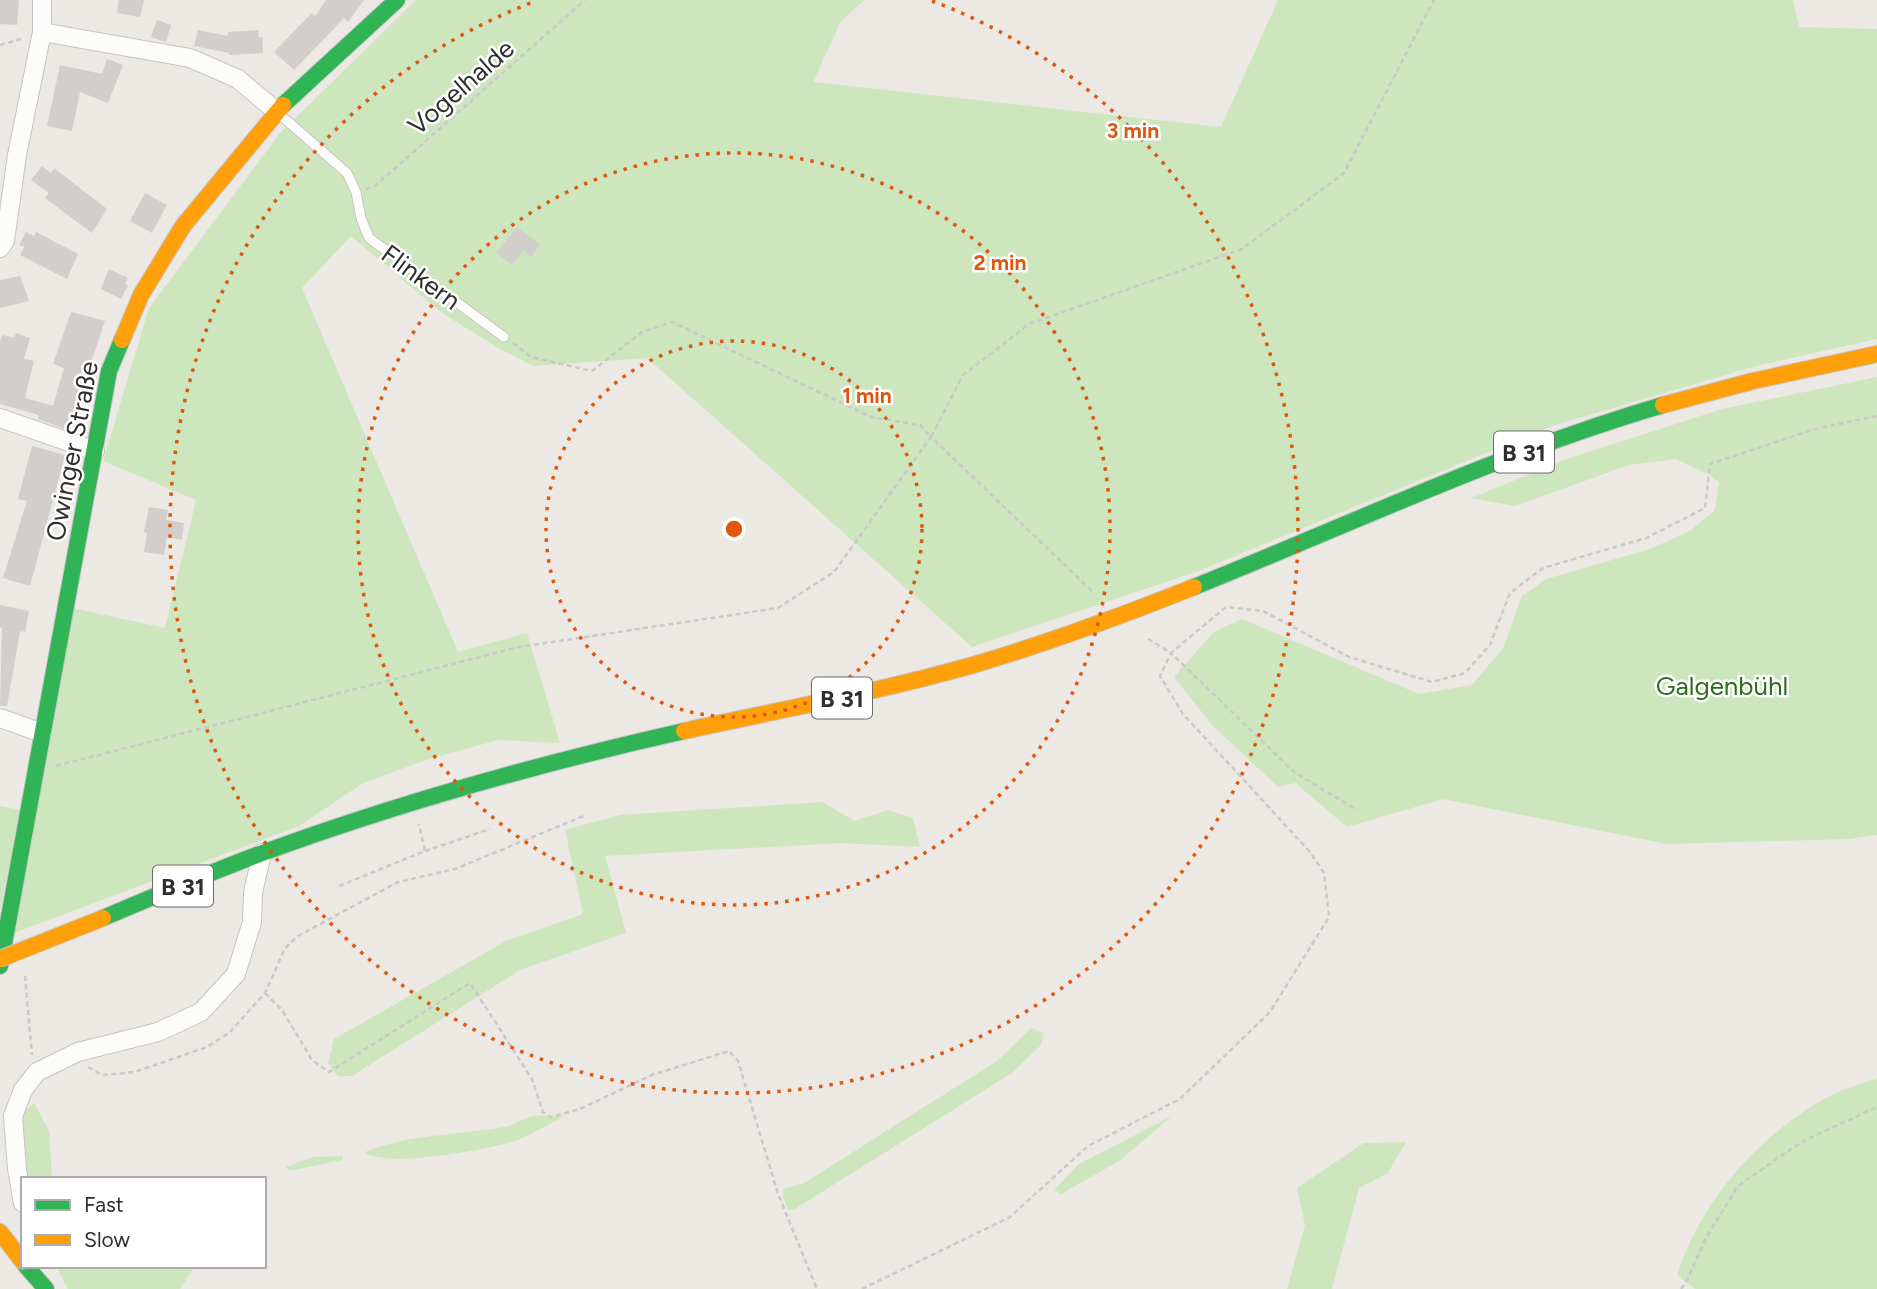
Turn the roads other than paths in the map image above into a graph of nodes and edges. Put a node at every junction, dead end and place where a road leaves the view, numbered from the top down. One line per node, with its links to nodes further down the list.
1 (43, 0): 3 (street)
2 (397, 0): 4 (main road, Owinger Straße)
3 (42, 32): 4 (street); 5 (street)
4 (276, 111): 6 (lane, Flinkern); 9 (main road, Owinger Straße)
5 (0, 248)
6 (504, 337)
7 (1877, 355): 12 (main road, B 31)
8 (0, 418): 9 (street)
9 (95, 451): 11 (main road, Owinger Straße)
10 (0, 718): 11 (street)
11 (42, 733): 14 (main road, Owinger Straße)
12 (262, 853): 13 (main road, B 31, bridge); 15 (street)
13 (0, 959)
14 (0, 966)
15 (21, 1192)
16 (0, 1232): 17 (main road)
17 (21, 1259)
18 (28, 1268): 20 (main road)
19 (45, 1268): 20 (street)
20 (48, 1289)

